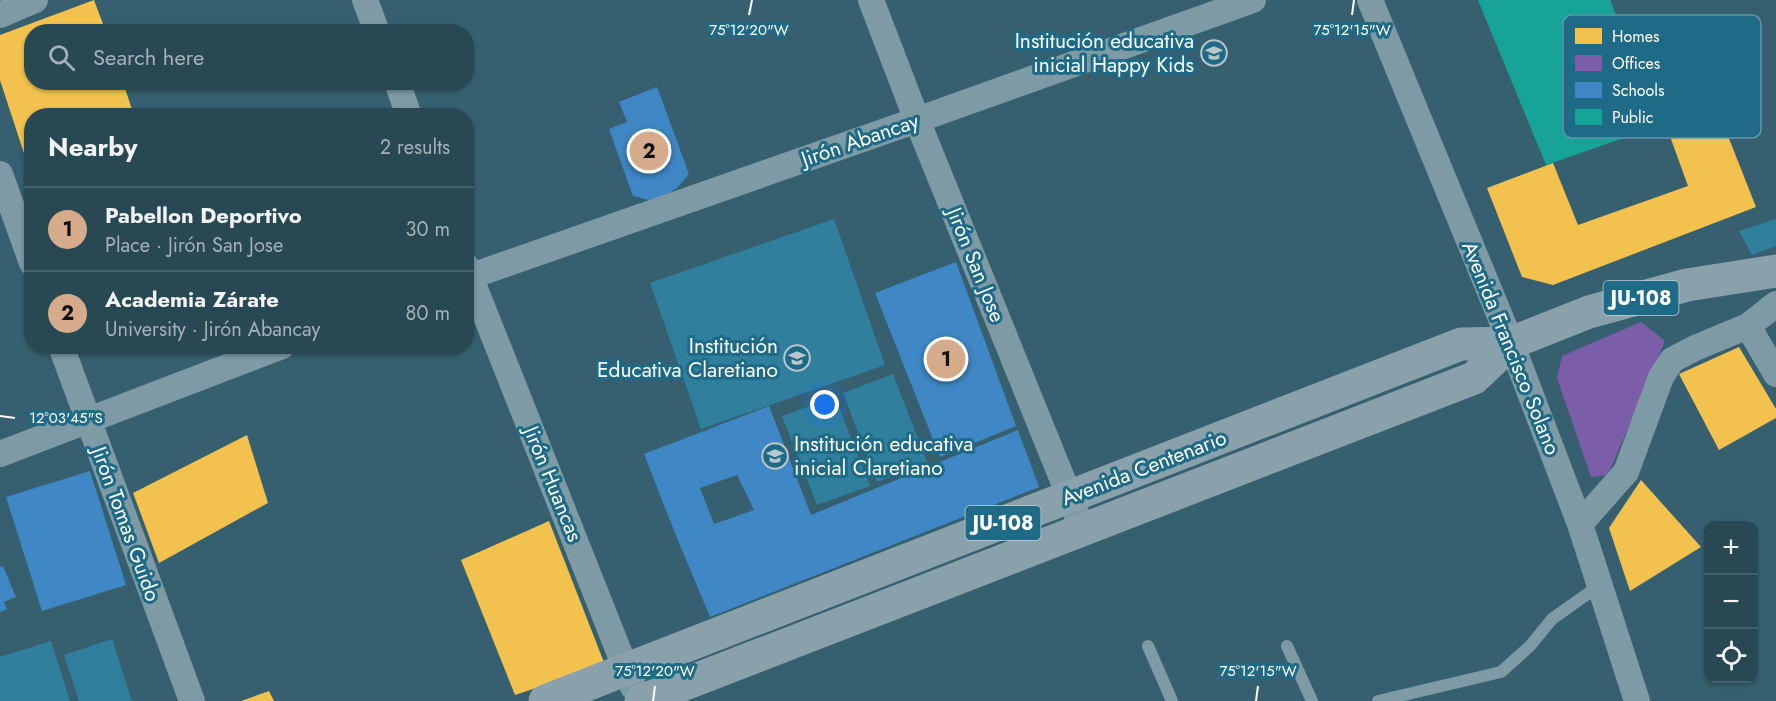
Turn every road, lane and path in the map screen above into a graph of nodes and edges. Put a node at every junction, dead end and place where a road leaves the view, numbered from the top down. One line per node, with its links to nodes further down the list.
1 (35, 0): 6 (street)
2 (366, 0): 7 (street)
3 (871, 0): 10 (street, Jirón San Jose)
4 (1254, 0): 10 (street, Jirón Abancay)
5 (1370, 0): 18 (street, Avenida Francisco Solano)
6 (0, 15)
7 (374, 24)
8 (400, 90): 9 (street)
9 (406, 108)
10 (917, 120): 13 (street, Jirón Abancay); 24 (street, Jirón San Jose)
11 (0, 174): 12 (street)
12 (24, 241)
13 (474, 271)
14 (1776, 271): 18 (main road, Avenida Centenario / JU-108)
15 (474, 288): 30 (street, Jirón Huancas)
16 (1776, 304): 17 (street)
17 (1748, 326): 21 (street); 25 (street)
18 (1511, 343): 24 (main road, Avenida Centenario / JU-108); 25 (street, Avenida Francisco Solano); 26 (main road, Avenida Centenario / JU-108)
19 (64, 354): 22 (street, Jirón Tomas Guido)
20 (261, 354): 22 (street)
21 (1776, 374)
22 (87, 419): 23 (street); 31 (street, Jirón Tomas Guido)
23 (0, 454)
24 (1070, 497): 26 (street, Jirón San Jose); 30 (main road, Avenida Centenario / JU-108)
25 (1581, 524): 27 (street, Avenida Francisco Solano)
26 (1083, 530): 33 (main road, Avenida Centenario / JU-108)
27 (1600, 585): 36 (lane); 37 (street, Avenida Francisco Solano)
28 (1148, 646): 34 (lane)
29 (1287, 646): 35 (lane)
30 (626, 669): 32 (main road, Avenida Centenario / JU-108); 33 (street, Jirón Huancas)
31 (192, 701)
32 (545, 701)
33 (640, 701)
34 (1172, 701)
35 (1312, 701)
36 (1378, 701)
37 (1637, 701)

